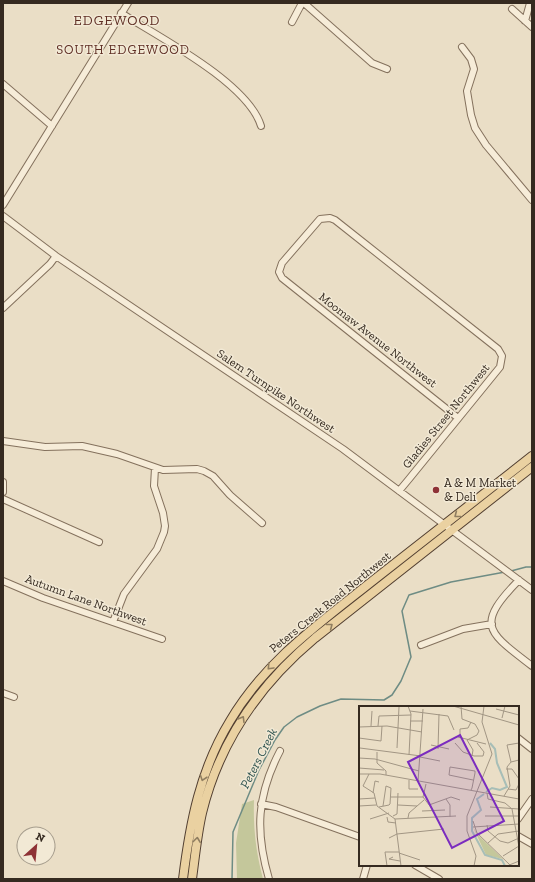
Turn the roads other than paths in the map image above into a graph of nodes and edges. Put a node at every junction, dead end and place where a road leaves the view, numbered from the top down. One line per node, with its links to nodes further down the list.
1 (303, 3): 7 (street); 10 (street)
2 (530, 3): 6 (street)
3 (125, 4): 5 (street)
4 (512, 9): 6 (street)
5 (121, 13): 12 (street); 13 (street)
6 (525, 21): 8 (street)
7 (292, 22)
8 (532, 27)
9 (462, 47): 14 (street)
10 (387, 69)
11 (3, 84): 12 (street)
12 (52, 126): 15 (street)
13 (261, 126)
14 (532, 200)
15 (3, 204)
16 (3, 216): 17 (street, Salem Turnpike Northwest)
17 (56, 256): 19 (street); 26 (street, Salem Turnpike Northwest)
18 (284, 279): 20 (street, Moomaw Avenue Northwest); 20 (street, Gladies Street Northwest)
19 (3, 308)
20 (458, 418): 26 (street, Gladies Street Northwest)
21 (3, 442): 24 (street)
22 (532, 456): 30 (main road, Peters Creek Road Northwest, one-way to 30)
23 (532, 467): 31 (main road, Peters Creek Road Northwest)
24 (155, 468): 29 (street); 36 (street)
25 (3, 482): 27 (street)
26 (399, 491): 30 (street, Salem Turnpike Northwest)
27 (3, 492)
28 (3, 499): 32 (street)
29 (262, 523)
30 (444, 525): 31 (street, Salem Turnpike Northwest); 54 (main road, Peters Creek Road Northwest, one-way to 54)
31 (451, 531): 33 (street, Salem Turnpike Northwest); 55 (main road, Peters Creek Road Northwest, one-way to 31)
32 (99, 542)
33 (518, 579): 35 (street, Salem Turnpike Northwest); 37 (street)
34 (3, 581): 36 (street, Autumn Lane Northwest)
35 (532, 590)
36 (113, 622): 38 (street, Autumn Lane Northwest)
37 (492, 624): 39 (street); 40 (street)
38 (162, 639)
39 (421, 645)
40 (532, 666)
41 (3, 693): 42 (street)
42 (14, 697)
43 (519, 739): 44 (street)
44 (532, 749)
45 (280, 751): 47 (street)
46 (532, 799): 48 (street)
47 (261, 804): 49 (street); 56 (street)
48 (519, 818)
49 (359, 837)
50 (519, 837): 51 (street)
51 (532, 844)
52 (367, 866): 57 (street)
53 (417, 866): 58 (street)
54 (183, 879)
55 (192, 879)
56 (269, 879)
57 (363, 879)
58 (439, 879)

